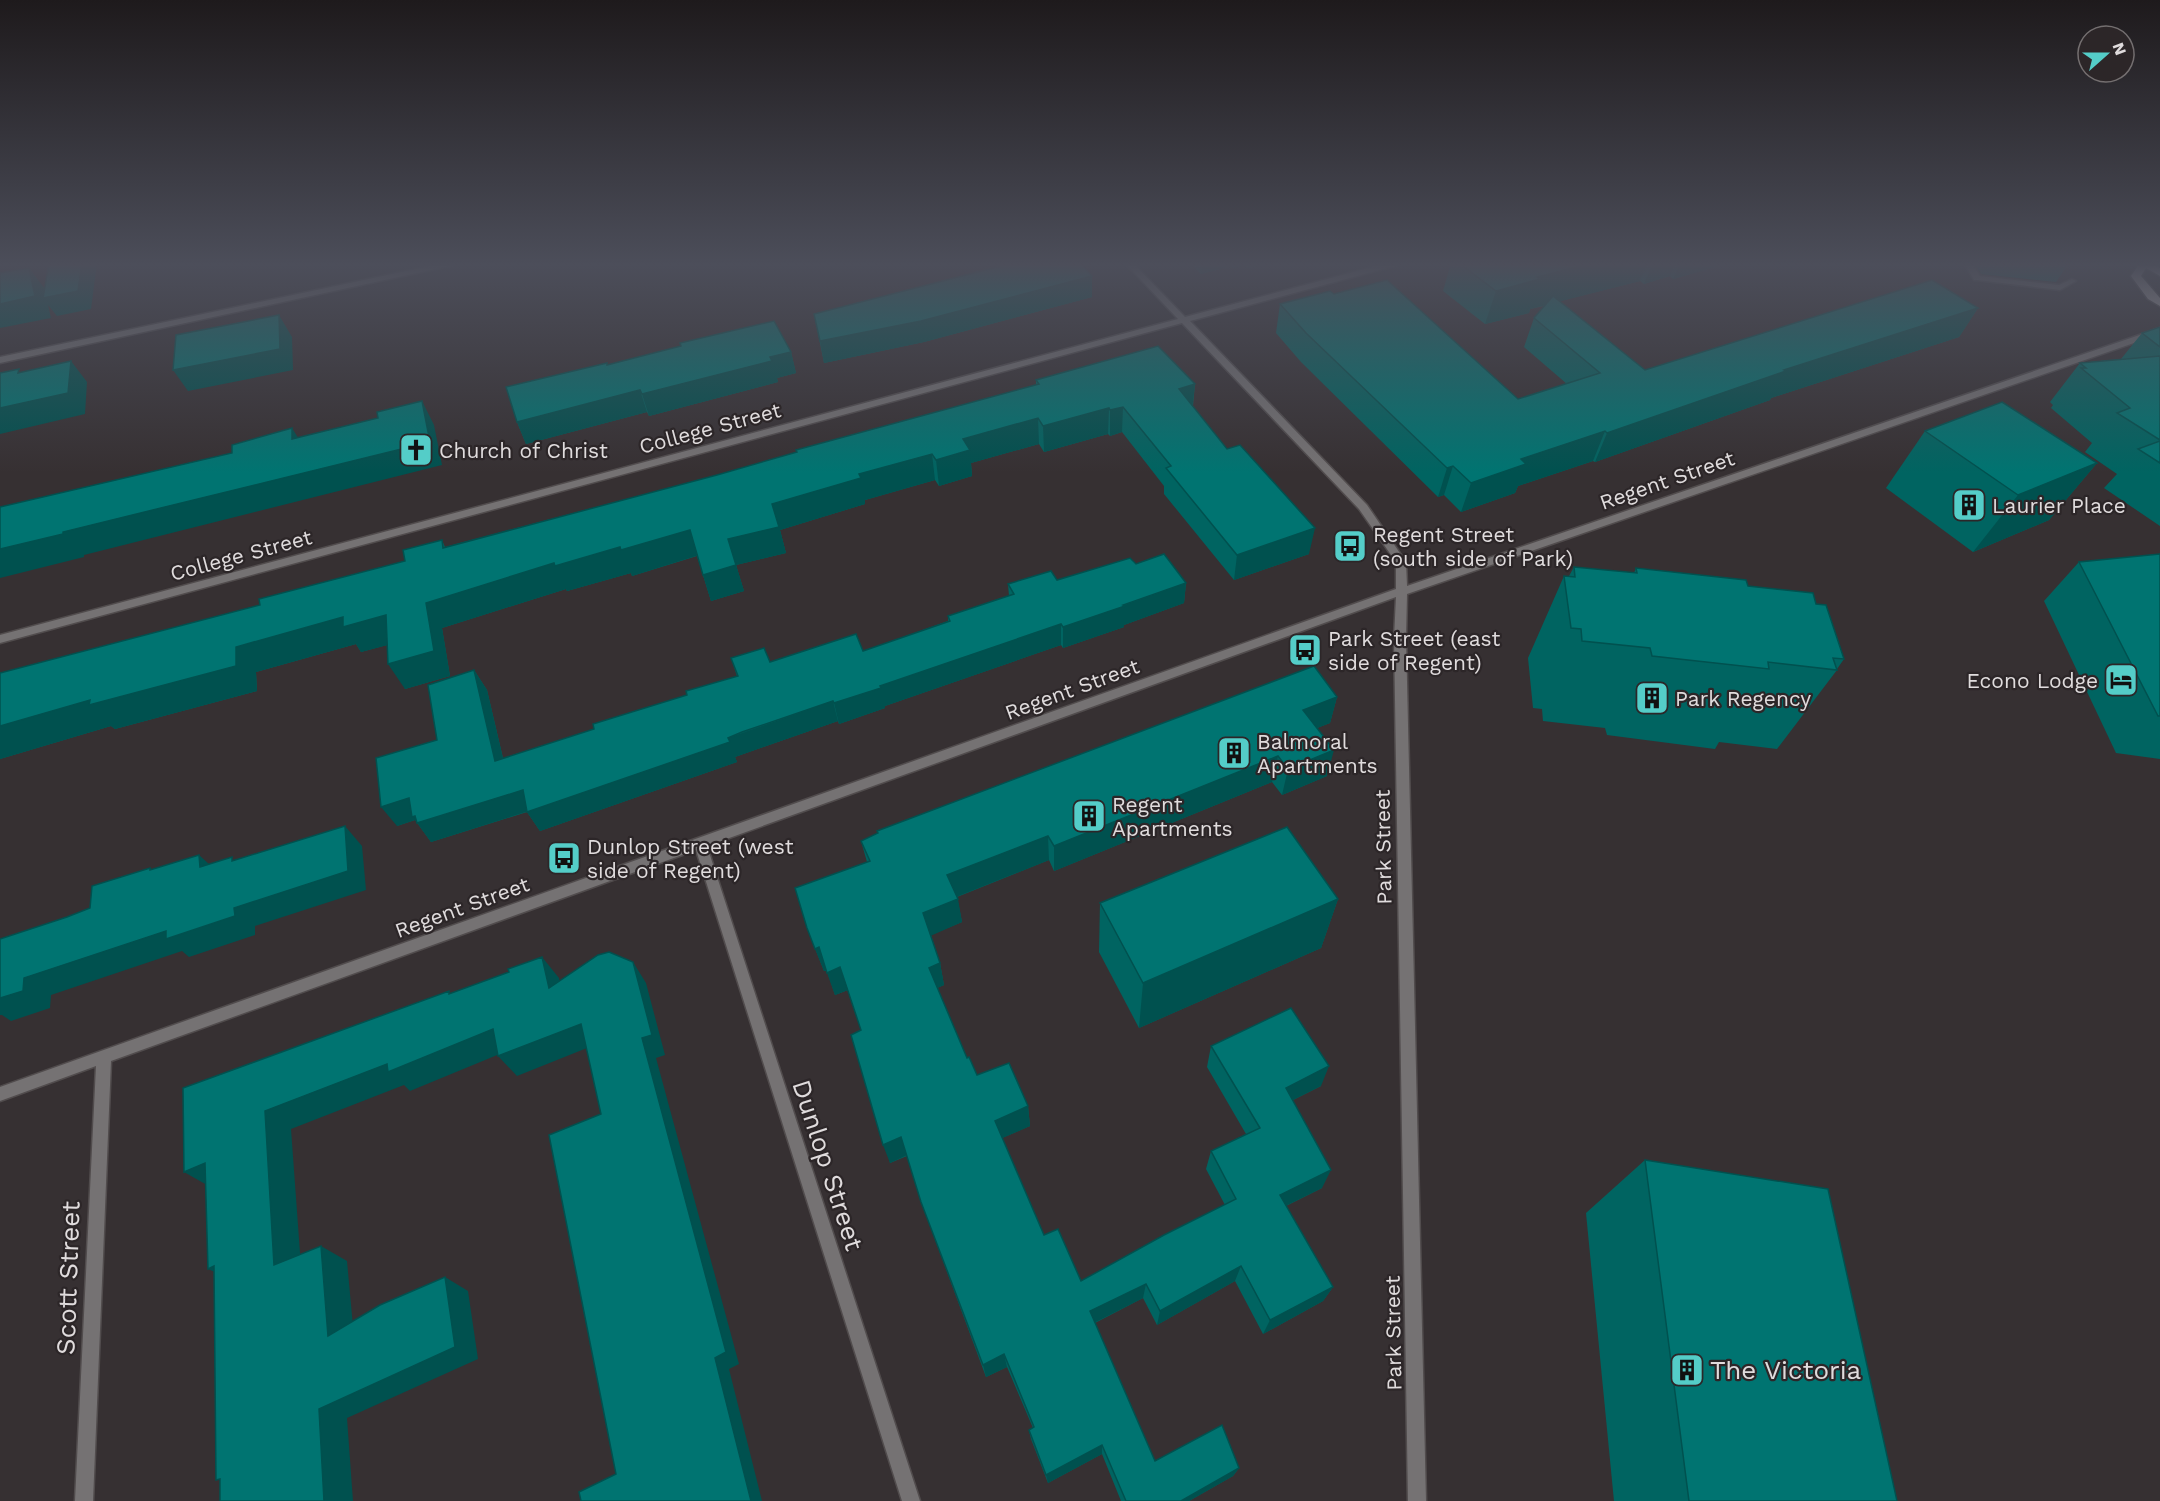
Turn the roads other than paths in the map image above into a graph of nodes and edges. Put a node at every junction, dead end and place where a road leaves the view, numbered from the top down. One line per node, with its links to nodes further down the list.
1 (126, 333): 5 (street)
2 (1136, 333): 7 (street, College Street)
3 (1196, 333): 6 (street, Park Street)
4 (2154, 333): 6 (street, Regent Street)
5 (0, 360)
6 (1403, 591): 8 (street, Regent Street); 13 (street, Park Street)
7 (0, 639)
8 (700, 843): 9 (street, Regent Street); 12 (street, Dunlop Street)
9 (104, 1057): 10 (street, Regent Street); 11 (street, Scott Street)
10 (0, 1094)
11 (84, 1501)
12 (911, 1501)
13 (1417, 1501)

